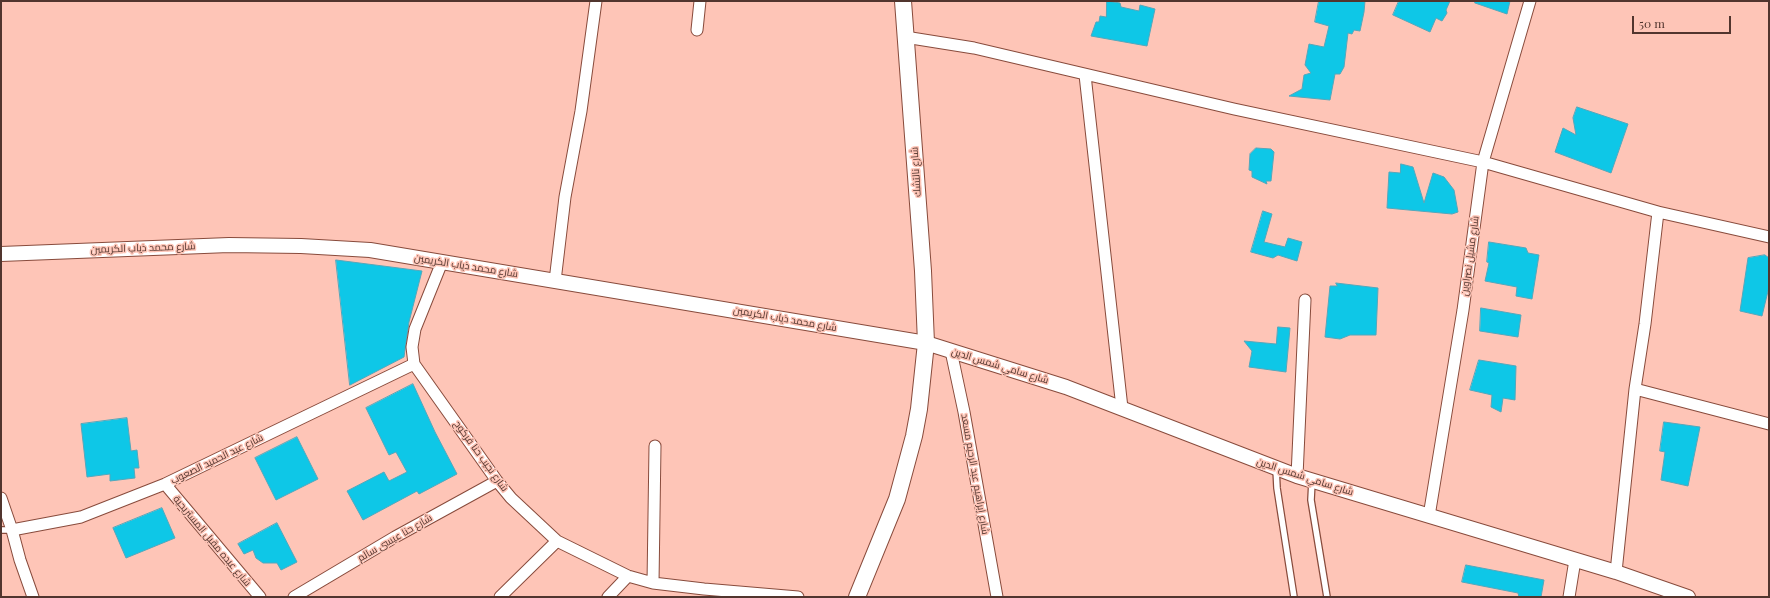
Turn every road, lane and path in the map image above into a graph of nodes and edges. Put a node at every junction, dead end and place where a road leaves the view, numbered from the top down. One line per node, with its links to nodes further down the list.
1 (596, 1): 13 (street)
2 (700, 1): 5 (street)
3 (903, 1): 6 (main road, شارع نالتشك)
4 (1530, 1): 8 (street, شارع مشيل نصراوين)
5 (697, 30)
6 (905, 37): 7 (street); 15 (main road, شارع نالتشك)
7 (1085, 75): 8 (street); 19 (street)
8 (1483, 162): 9 (street); 28 (street, شارع مشيل نصراوين)
9 (1658, 212): 10 (street); 18 (street)
10 (1769, 237)
11 (1, 254): 12 (street, شارع محمد ذياب الكريمين)
12 (442, 262): 13 (street, شارع محمد ذياب الكريمين); 17 (street)
13 (556, 281): 15 (street, شارع محمد ذياب الكريمين)
14 (1305, 300): 23 (street)
15 (926, 343): 16 (street, شارع سامي شمس الدين); 41 (main road, شارع نالتشك)
16 (951, 351): 19 (street, شارع سامي شمس الدين); 42 (street, شارع إبراهيم عبد الرحيم مسعد)
17 (414, 364): 25 (street, شارع نجيب حنا فركوح); 26 (street, شارع عبد الحميد الصعوب)
18 (1635, 389): 20 (street); 32 (street)
19 (1122, 408): 22 (street, شارع سامي شمس الدين)
20 (1769, 424)
21 (655, 446): 34 (street)
22 (1276, 468): 23 (street, شارع سامي شمس الدين); 43 (lane)
23 (1297, 476): 24 (street, شارع سامي شمس الدين)
24 (1312, 480): 28 (street, شارع سامي شمس الدين); 44 (lane)
25 (497, 481): 30 (street, شارع نجيب حنا فركوح); 37 (street, شارع حنا عيسى سالم)
26 (165, 484): 29 (street, شارع عبد الحميد الصعوب); 36 (street, شارع عبده مقبل المستريحية)
27 (1, 498): 29 (street)
28 (1430, 516): 31 (street, شارع سامي شمس الدين)
29 (7, 530): 35 (street)
30 (557, 541): 33 (street, شارع نجيب حنا فركوح); 38 (street)
31 (1575, 560): 32 (street, شارع سامي شمس الدين); 45 (street)
32 (1616, 572): 46 (street, شارع سامي شمس الدين)
33 (628, 576): 34 (street, شارع نجيب حنا فركوح); 39 (street)
34 (653, 583): 40 (street, شارع نجيب حنا فركوح)
35 (33, 597)
36 (260, 597)
37 (294, 597)
38 (500, 597)
39 (608, 597)
40 (798, 597)
41 (857, 597)
42 (997, 597)
43 (1294, 597)
44 (1327, 597)
45 (1569, 597)
46 (1688, 597)

